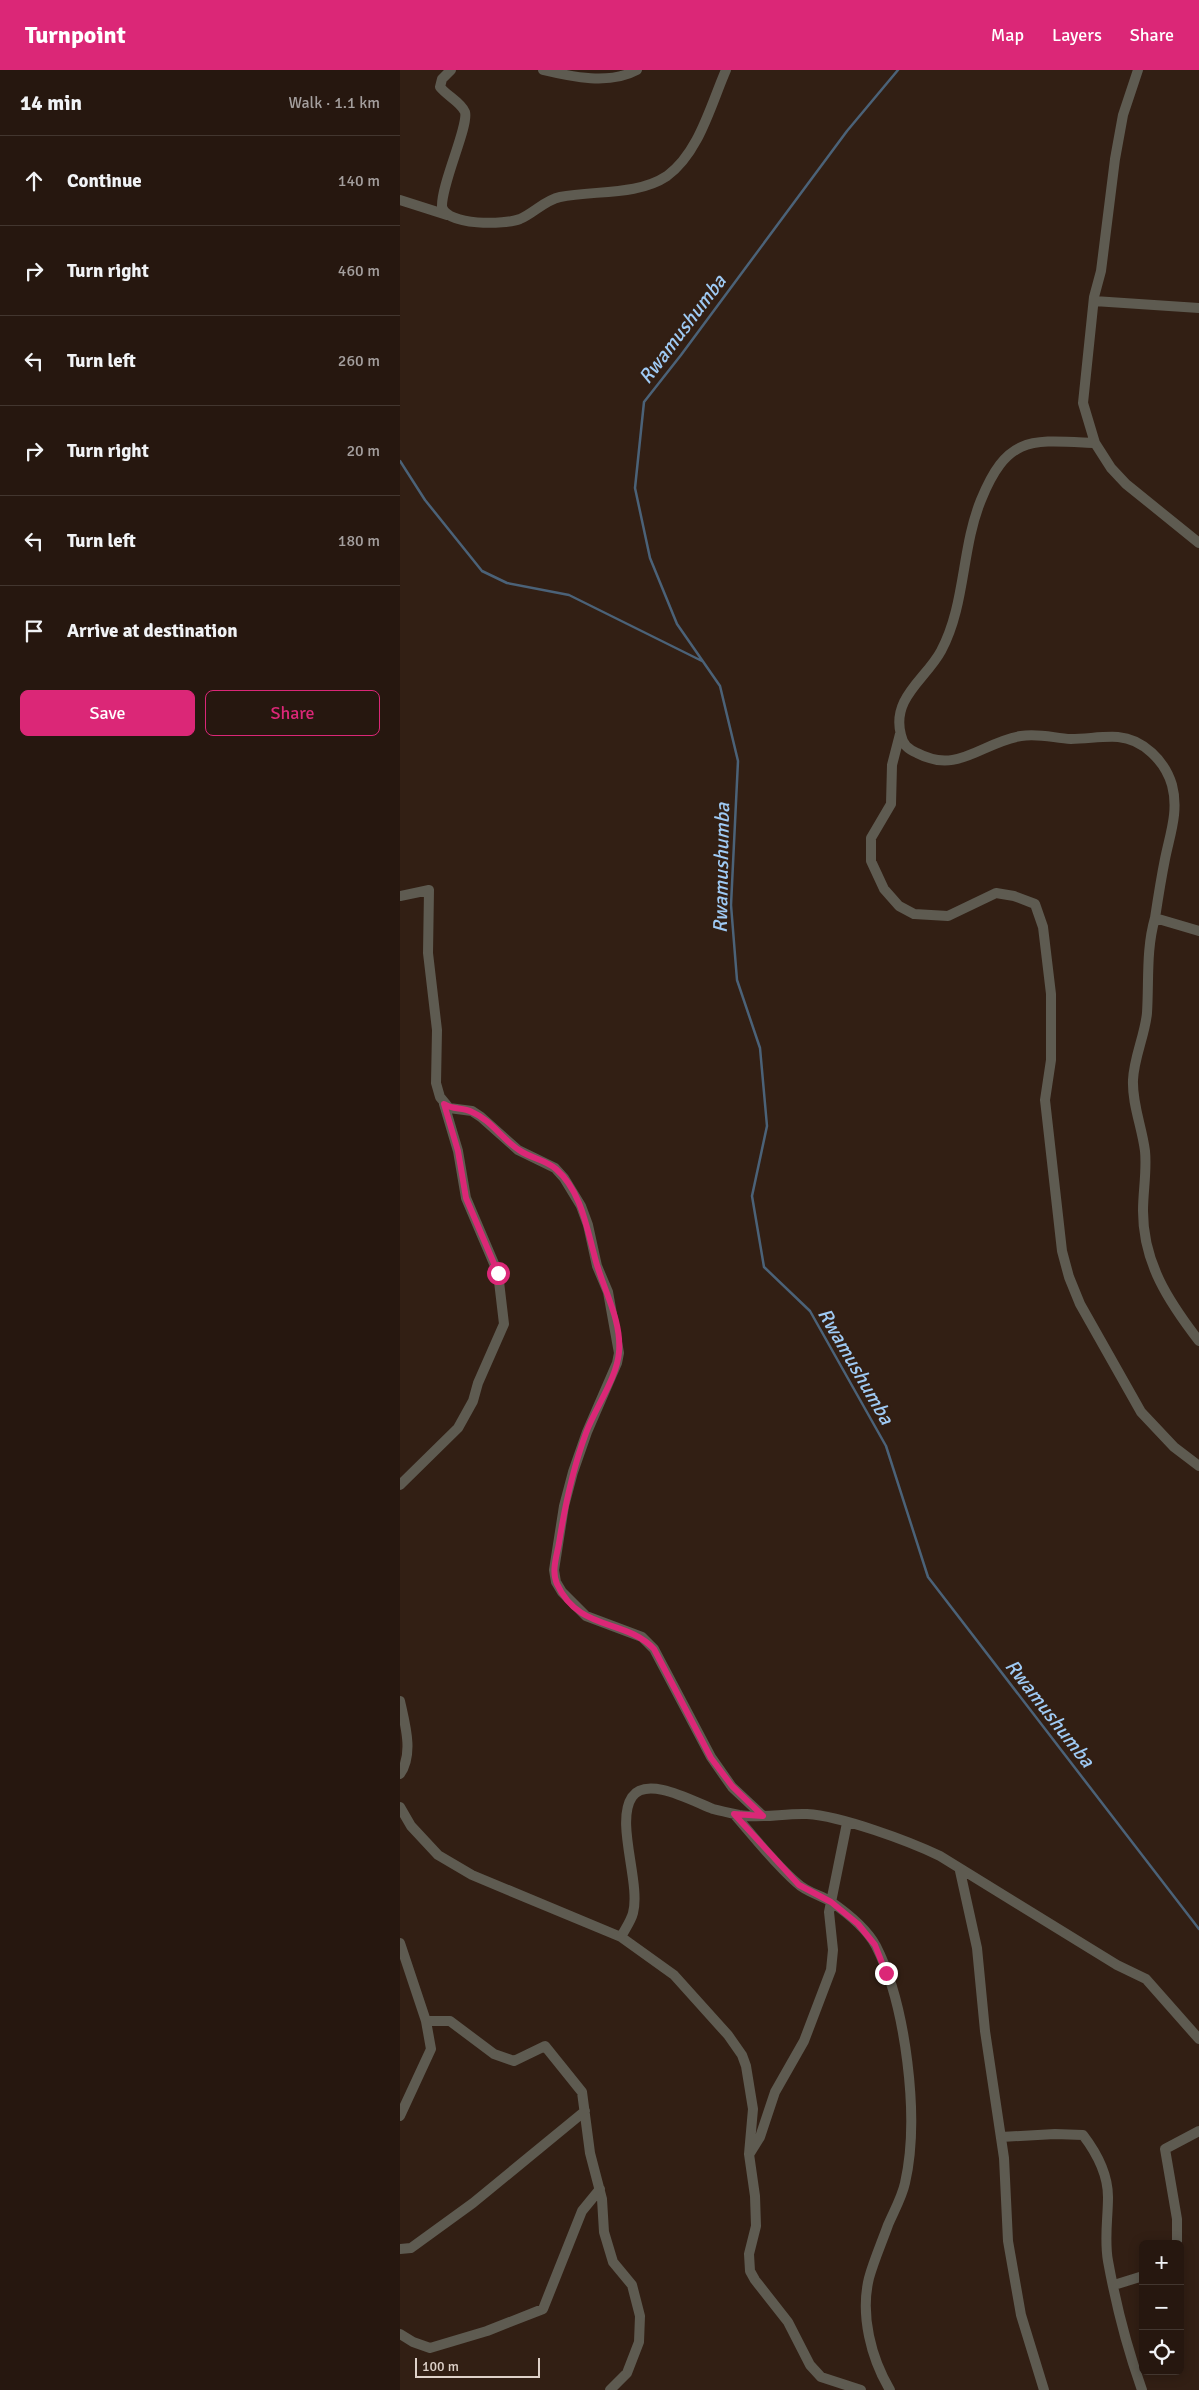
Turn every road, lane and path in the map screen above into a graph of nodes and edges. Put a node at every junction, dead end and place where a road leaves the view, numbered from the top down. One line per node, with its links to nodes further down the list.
1 (451, 70): 7 (street)
2 (543, 70): 3 (street)
3 (637, 70)
4 (726, 70): 7 (street)
5 (1138, 70): 8 (street)
6 (400, 200): 7 (street)
7 (449, 216)
8 (1094, 301): 9 (street); 10 (street)
9 (1199, 308)
10 (1096, 443): 11 (street); 12 (street)
11 (1199, 543)
12 (900, 734): 14 (street); 18 (street)
13 (400, 896): 16 (street)
14 (1155, 918): 15 (street); 17 (street)
15 (1199, 932)
16 (444, 1104): 19 (street); 25 (street)
17 (1199, 1342)
18 (1199, 1466)
19 (400, 1485)
20 (400, 1701): 21 (street)
21 (400, 1774)
22 (400, 1808): 24 (street); 29 (street)
23 (734, 1814): 25 (street); 28 (street); 29 (street)
24 (400, 1815)
25 (763, 1816): 26 (street)
26 (847, 1823): 27 (street); 28 (street)
27 (960, 1871): 32 (street); 36 (street)
28 (831, 1902): 37 (street); 46 (street)
29 (622, 1937): 37 (street)
30 (400, 1943): 31 (street)
31 (426, 2021): 33 (street); 34 (street)
32 (1199, 2039)
33 (585, 2111): 38 (street); 40 (street)
34 (400, 2116)
35 (1199, 2131): 39 (street)
36 (1001, 2137): 42 (street); 47 (street)
37 (749, 2154): 45 (street)
38 (600, 2189): 43 (street); 44 (street)
39 (1176, 2240)
40 (400, 2249)
41 (1139, 2277): 42 (street)
42 (1114, 2285): 48 (street)
43 (400, 2334)
44 (610, 2390)
45 (861, 2390)
46 (890, 2390)
47 (1044, 2390)
48 (1142, 2390)

